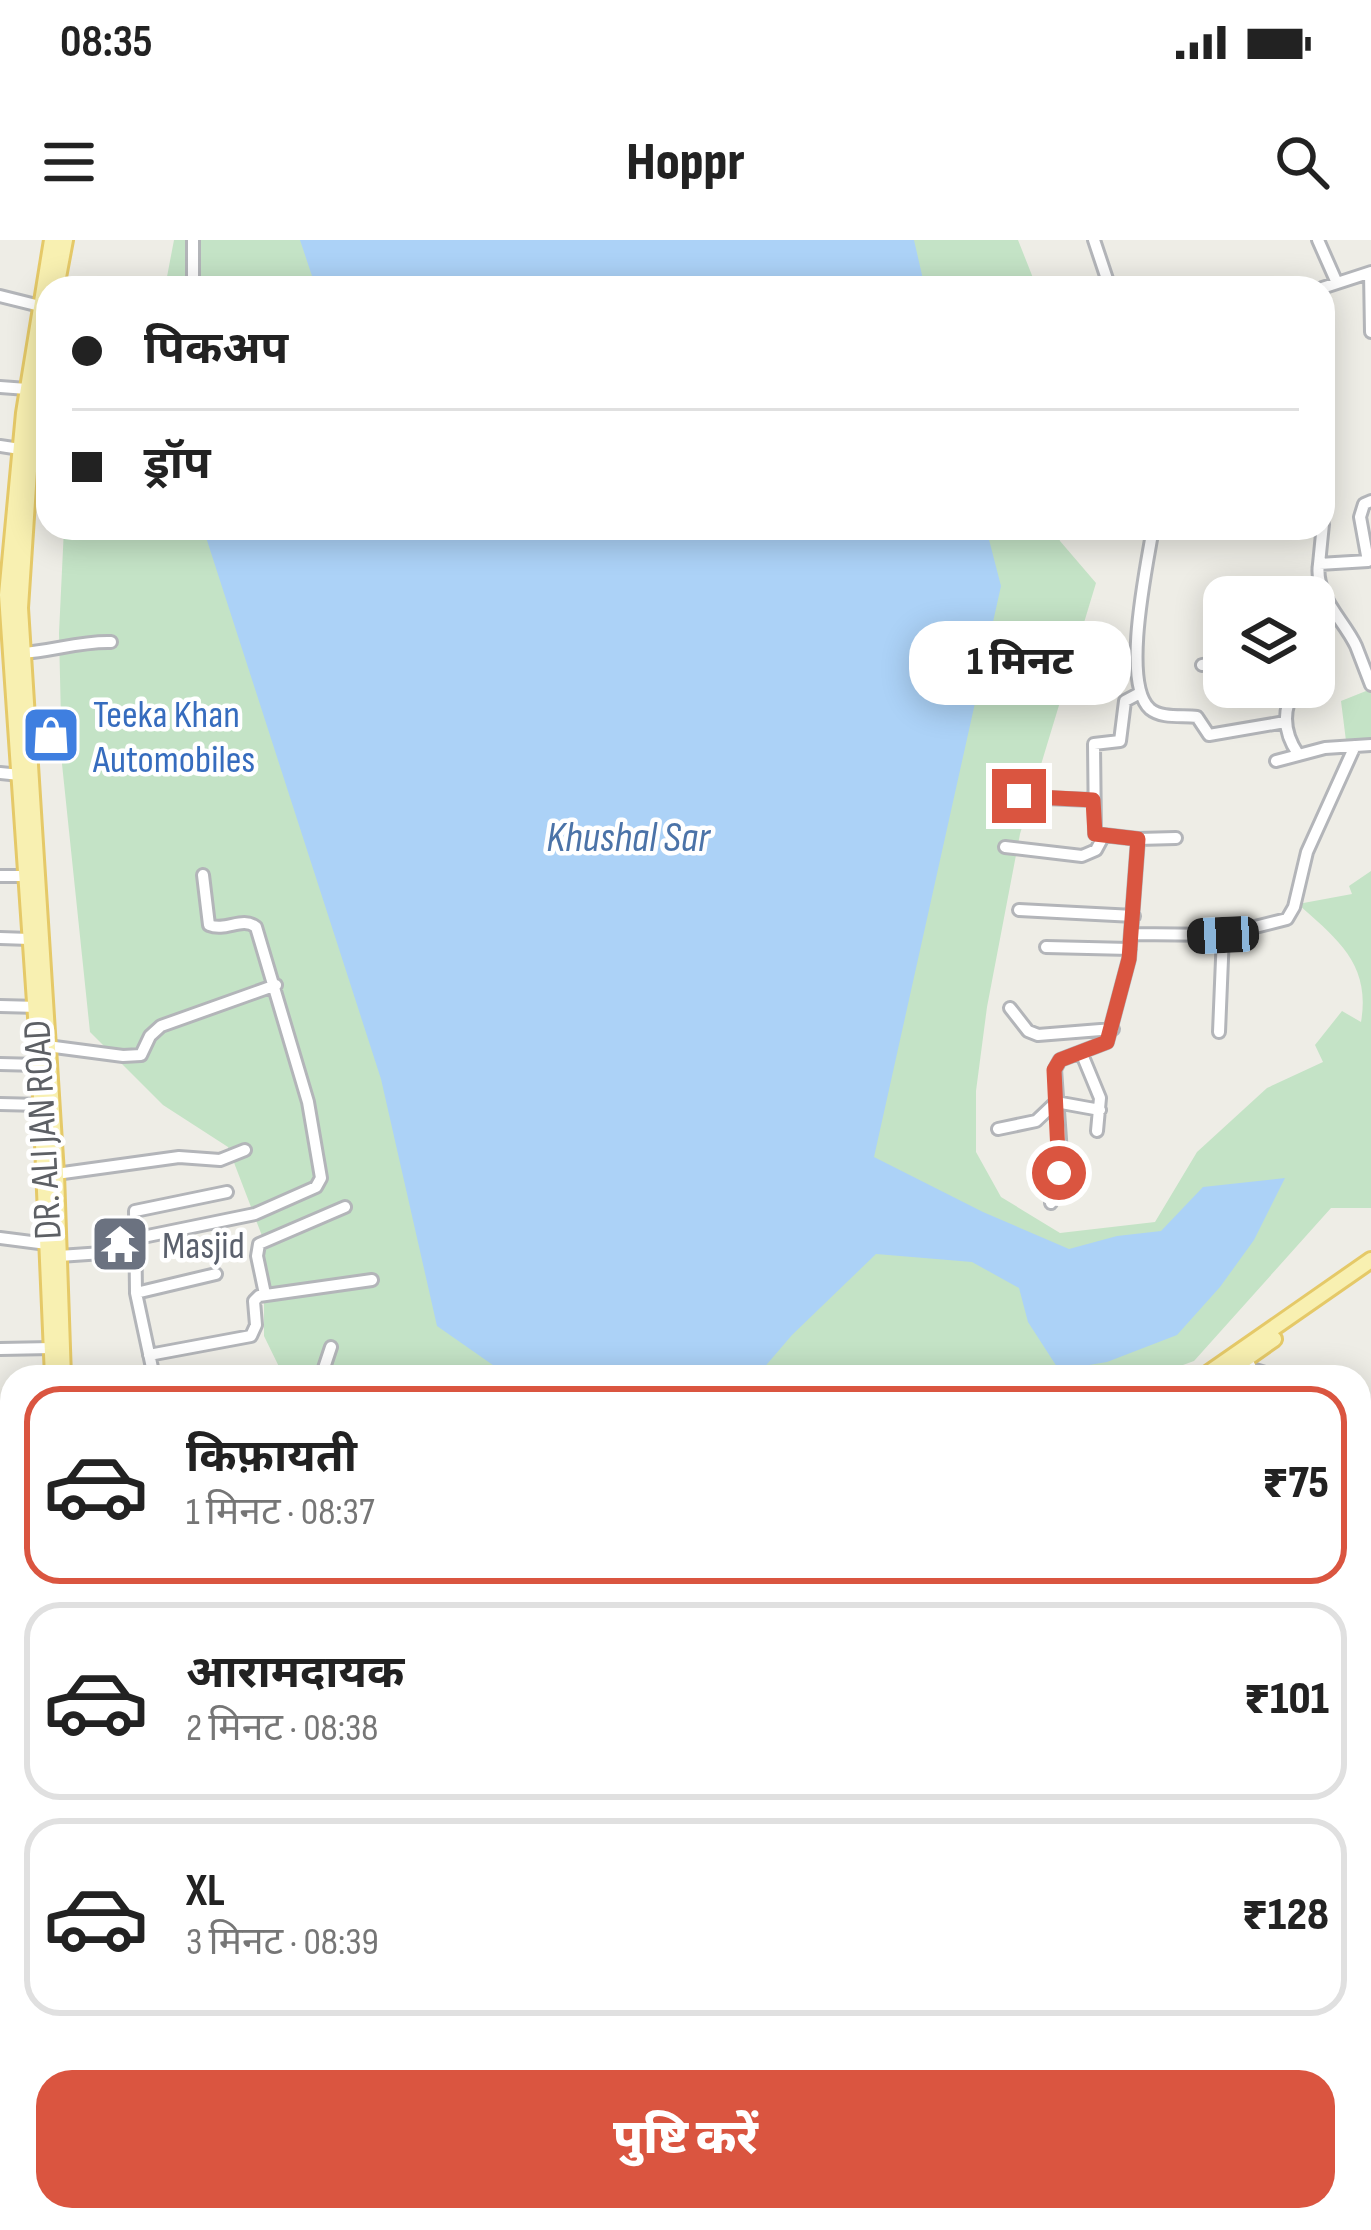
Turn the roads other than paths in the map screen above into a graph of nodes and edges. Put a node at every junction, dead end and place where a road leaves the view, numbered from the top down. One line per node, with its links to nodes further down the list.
1 (52, 240): 7 (main road, DR. ALI JAN ROAD)
2 (65, 240): 8 (main road)
3 (194, 240): 9 (street)
4 (1094, 240): 10 (street)
5 (1318, 240): 11 (street)
6 (1370, 273): 13 (street); 17 (street)
7 (45, 276)
8 (58, 276)
9 (193, 276)
10 (1106, 276)
11 (1334, 276)
12 (1335, 278): 13 (street)
13 (1337, 283)
14 (0, 296): 15 (street)
15 (36, 304)
16 (36, 331): 19 (main road, DR. ALI JAN ROAD)
17 (1371, 332)
18 (0, 387): 19 (street)
19 (27, 389): 22 (main road, DR. ALI JAN ROAD)
20 (36, 402): 23 (main road, DR. ALI JAN ROAD)
21 (0, 446): 22 (street)
22 (20, 449): 23 (main road, DR. ALI JAN ROAD)
23 (24, 470): 30 (main road, DR. ALI JAN ROAD)
24 (1371, 501): 28 (street)
25 (1151, 540): 32 (street)
26 (1321, 540): 27 (street)
27 (1319, 564): 28 (street); 31 (street)
28 (1370, 564)
29 (111, 642): 30 (street)
30 (11, 653): 33 (main road, DR. ALI JAN ROAD)
31 (1371, 685)
32 (1140, 693): 35 (street); 44 (street)
33 (14, 702): 41 (main road, DR. ALI JAN ROAD); 42 (main road, DR. ALI JAN ROAD)
34 (1287, 708): 35 (street)
35 (1285, 722): 38 (street)
36 (1371, 745): 37 (street)
37 (1355, 746): 38 (street); 55 (street)
38 (1298, 754): 39 (street)
39 (1276, 761)
40 (0, 773): 41 (street)
41 (20, 775): 42 (main road, DR. ALI JAN ROAD)
42 (28, 795): 51 (main road, DR. ALI JAN ROAD); 62 (main road, DR. ALI JAN ROAD)
43 (1019, 796): 44 (street)
44 (1093, 800): 45 (street)
45 (1103, 837): 47 (street); 48 (street)
46 (1176, 838): 47 (street)
47 (1138, 839): 53 (street)
48 (1005, 848)
49 (203, 875): 60 (street)
50 (0, 876): 51 (street)
51 (26, 876): 57 (main road, DR. ALI JAN ROAD)
52 (1019, 910): 53 (street)
53 (1134, 916): 54 (street)
54 (1132, 934): 55 (street); 59 (street)
55 (1223, 935): 65 (street)
56 (0, 938): 57 (street)
57 (30, 939): 62 (main road, DR. ALI JAN ROAD)
58 (1046, 946): 59 (street)
59 (1130, 949): 64 (street)
60 (276, 985): 66 (street); 83 (street)
61 (0, 1006): 62 (street)
62 (40, 1007): 66 (main road, DR. ALI JAN ROAD); 69 (main road, DR. ALI JAN ROAD)
63 (1010, 1008): 64 (street)
64 (1113, 1029): 67 (street)
65 (1219, 1032)
66 (47, 1046): 69 (main road, DR. ALI JAN ROAD)
67 (1081, 1052): 70 (street); 73 (street)
68 (0, 1064): 69 (street)
69 (43, 1072): 72 (main road, DR. ALI JAN ROAD); 77 (main road, DR. ALI JAN ROAD)
70 (1056, 1102): 73 (street); 74 (street); 79 (street)
71 (0, 1104): 72 (street)
72 (41, 1105): 82 (main road, DR. ALI JAN ROAD)
73 (1100, 1110): 75 (street)
74 (998, 1129)
75 (1096, 1131)
76 (245, 1150): 77 (street)
77 (56, 1174): 84 (main road, DR. ALI JAN ROAD)
78 (227, 1192): 83 (street)
79 (1051, 1203)
80 (345, 1208): 90 (street)
81 (0, 1238): 82 (street)
82 (47, 1244): 92 (main road, DR. ALI JAN ROAD)
83 (133, 1245): 84 (street); 89 (street)
84 (59, 1256): 97 (main road, DR. ALI JAN ROAD)
85 (1371, 1260): 95 (main road)
86 (1371, 1270): 95 (main road)
87 (216, 1274): 89 (street)
88 (372, 1280): 90 (street)
89 (136, 1293): 94 (street)
90 (265, 1294): 94 (street)
91 (331, 1347): 99 (street)
92 (52, 1348): 93 (street); 96 (main road, DR. ALI JAN ROAD)
93 (0, 1349)
94 (149, 1355): 98 (street)
95 (1250, 1364)
96 (53, 1365)
97 (63, 1365)
98 (151, 1365)
99 (325, 1365)

